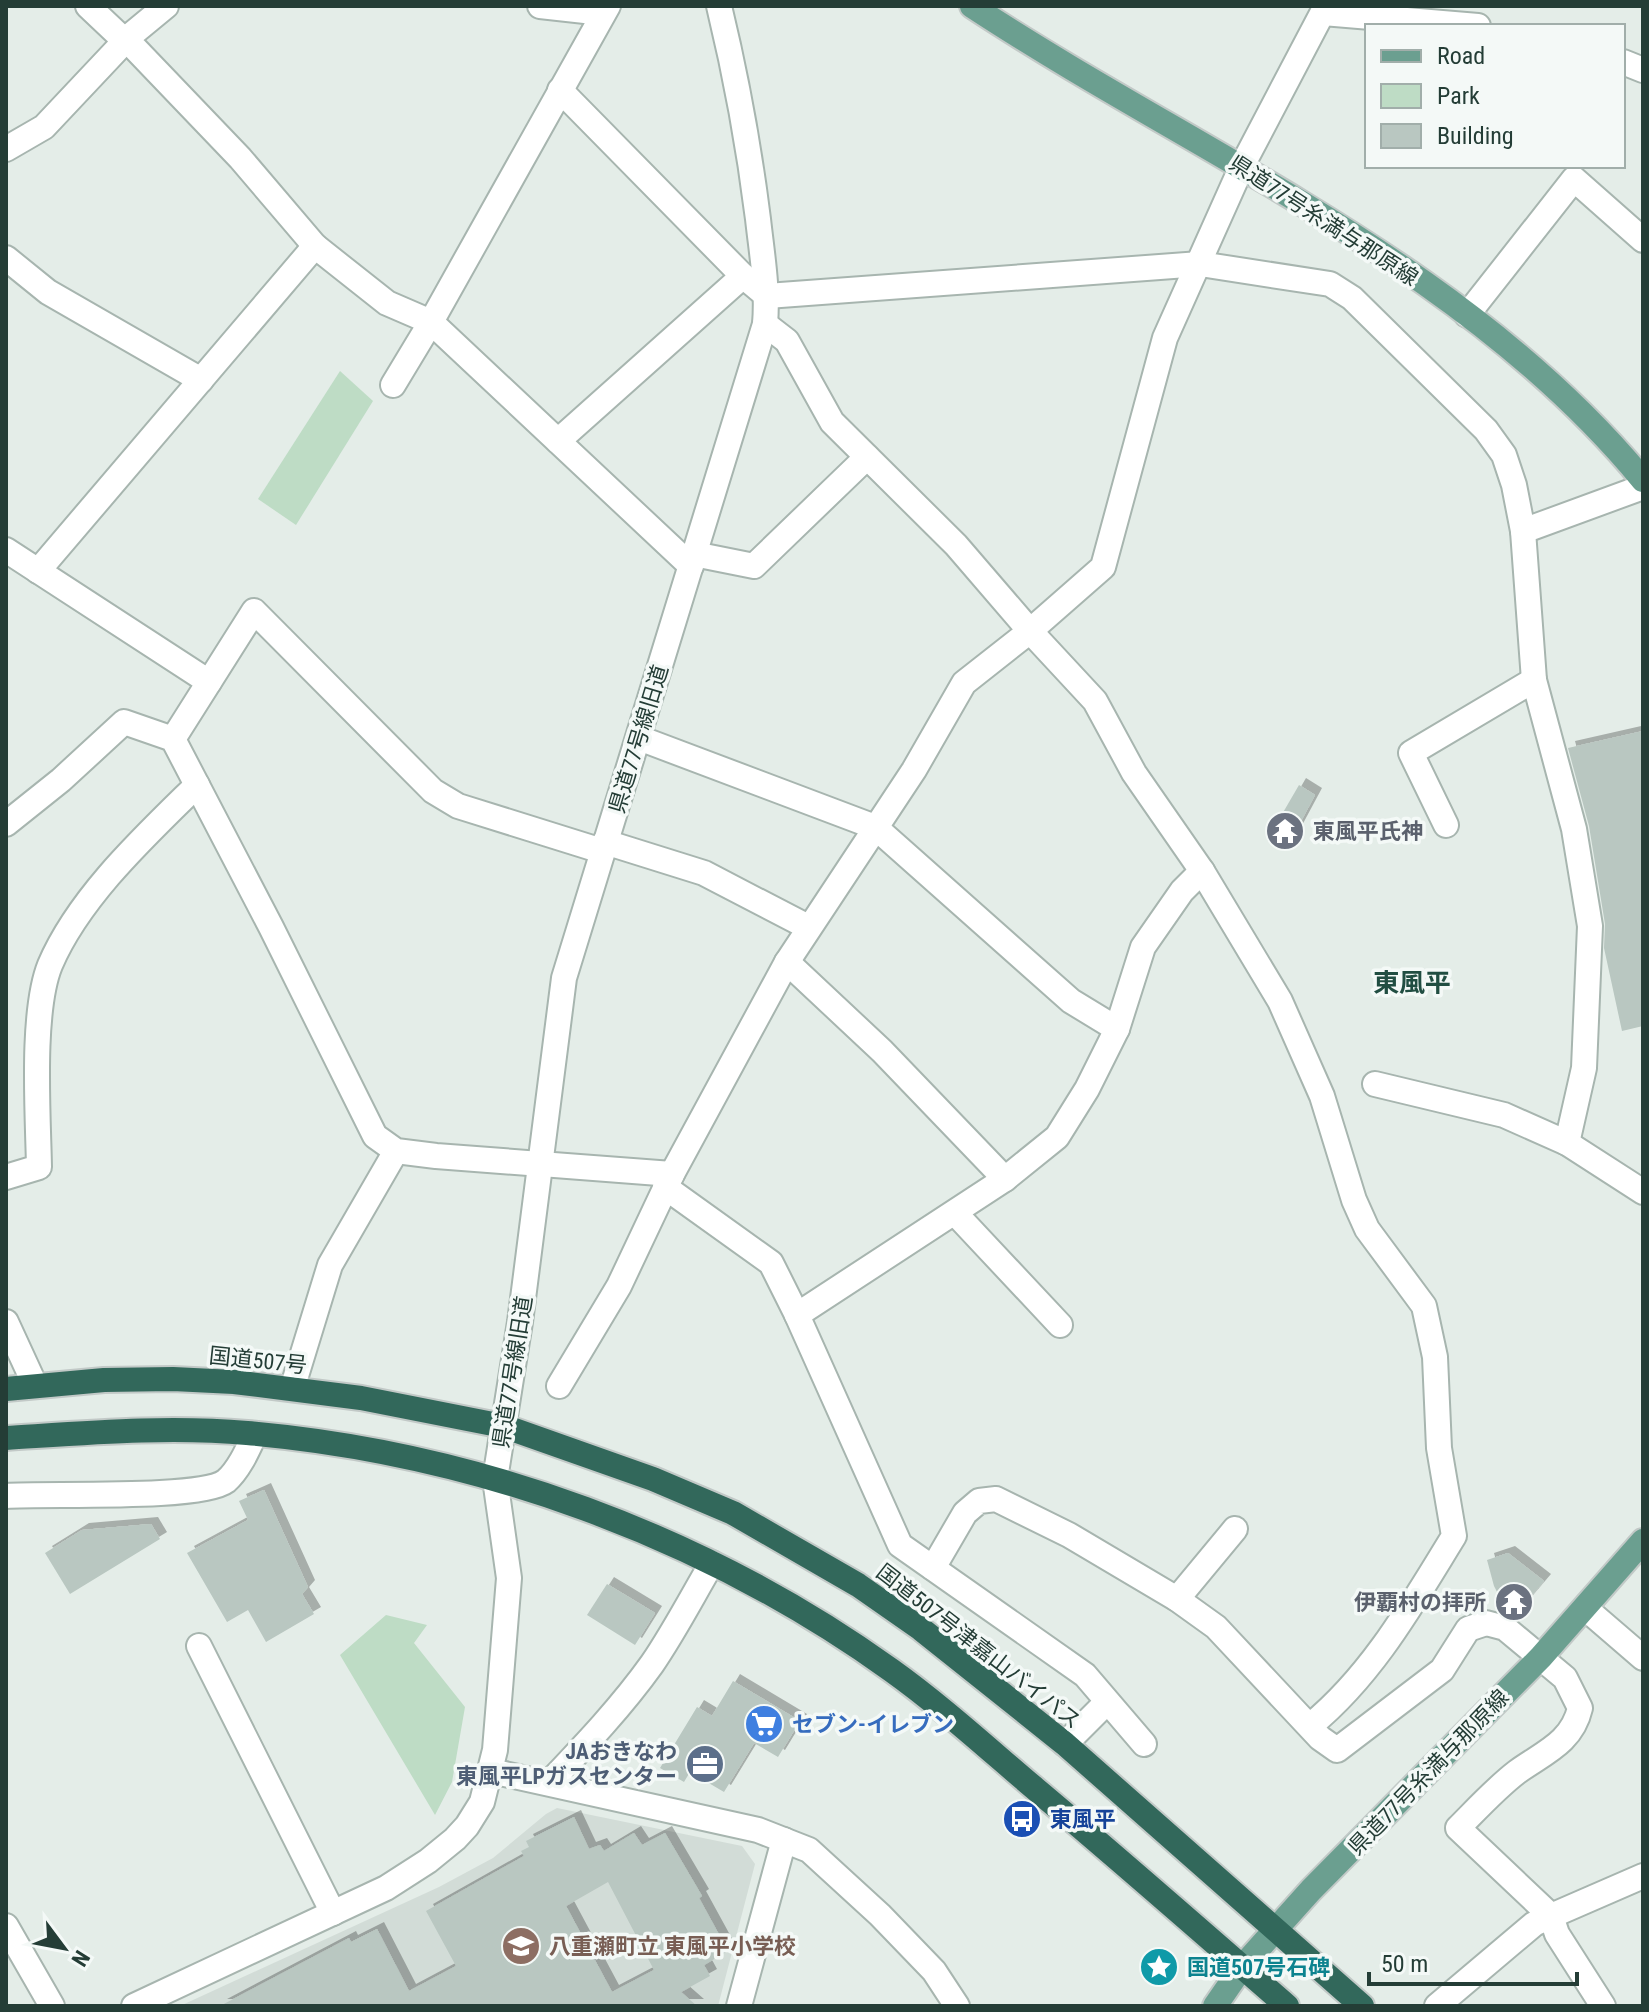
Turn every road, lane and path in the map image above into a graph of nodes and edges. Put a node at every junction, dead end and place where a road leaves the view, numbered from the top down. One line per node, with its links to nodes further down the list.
1 (88, 6): 10 (street)
2 (166, 6): 13 (street)
3 (540, 6): 6 (street)
4 (719, 6): 17 (street, 県道77号線旧道)
5 (972, 6): 11 (main road, 県道77号糸満与那原線)
6 (605, 9): 9 (street)
7 (1324, 9): 8 (street); 11 (street)
8 (1460, 24)
9 (560, 90): 16 (street); 19 (street)
10 (6, 149)
11 (1242, 166): 15 (street); 18 (main road, 県道77号糸満与那原線)
12 (1643, 240): 18 (street)
13 (315, 246): 19 (street); 21 (street)
14 (6, 258): 21 (street)
15 (1200, 264): 17 (street); 27 (street); 31 (street)
16 (743, 276): 17 (street); 23 (street)
17 (767, 296): 20 (street, 県道77号線旧道)
18 (1467, 315): 25 (main road, 県道77号糸満与那原線)
19 (431, 322): 22 (street); 23 (street)
20 (765, 324): 24 (street); 29 (street, 県道77号線旧道)
21 (201, 380): 30 (street)
22 (393, 385)
23 (558, 441): 29 (street)
24 (867, 457): 29 (street); 31 (street)
25 (1643, 480)
26 (1643, 487): 27 (street)
27 (1523, 531): 32 (street)
28 (6, 550): 30 (street)
29 (693, 560): 34 (street, 県道77号線旧道)
30 (38, 571): 33 (street)
31 (1030, 631): 39 (street); 41 (street)
32 (1534, 680): 38 (street); 46 (street)
33 (209, 682): 35 (street); 40 (street)
34 (639, 738): 39 (street); 40 (street, 県道77号線旧道)
35 (173, 739): 36 (street); 37 (street)
36 (197, 785): 47 (street); 49 (street)
37 (6, 824)
38 (1446, 825)
39 (875, 827): 42 (street); 44 (street)
40 (603, 846): 42 (street); 48 (street, 県道77号線旧道)
41 (1202, 871): 44 (street); 76 (street)
42 (808, 927): 43 (street)
43 (787, 962): 50 (street); 51 (street)
44 (1117, 1029): 50 (street)
45 (1375, 1084): 46 (street)
46 (1567, 1143): 52 (street)
47 (396, 1151): 48 (street); 60 (street)
48 (541, 1164): 51 (street); 61 (street, 県道77号線旧道)
49 (6, 1177)
50 (1005, 1179): 53 (street)
51 (668, 1180): 54 (street); 58 (street)
52 (1643, 1192)
53 (955, 1213): 54 (street); 56 (street)
54 (797, 1315): 69 (street)
55 (6, 1322): 57 (street)
56 (1060, 1325)
57 (35, 1385): 59 (highway, 国道507号); 60 (highway, 国道507号)
58 (559, 1386)
59 (6, 1389)
60 (292, 1389): 61 (highway, 国道507号)
61 (503, 1426): 64 (street, 県道77号線旧道); 77 (highway, 国道507号津嘉山バイパス)
62 (255, 1434): 63 (highway); 64 (highway); 65 (street)
63 (6, 1438)
64 (495, 1479): 68 (highway); 79 (street, 県道77号線旧道)
65 (6, 1496)
66 (1235, 1529): 70 (street)
67 (1643, 1541): 71 (main road, 県道77号糸満与那原線)
68 (712, 1563): 80 (street); 87 (highway)
69 (933, 1568): 70 (street); 75 (street)
70 (1177, 1599): 76 (street)
71 (1585, 1608): 73 (main road, 県道77号糸満与那原線); 74 (street)
72 (199, 1646): 83 (street)
73 (1541, 1657): 76 (street); 84 (street); 86 (main road, 県道77号糸満与那原線)
74 (1643, 1658)
75 (1107, 1702): 77 (street); 78 (street)
76 (1311, 1725)
77 (1065, 1744): 86 (highway, 国道507号津嘉山バイパス)
78 (1144, 1744)
79 (491, 1771): 80 (street); 83 (street, 県道77号線旧道)
80 (550, 1782): 81 (street)
81 (784, 1840): 91 (street); 92 (street)
82 (1643, 1876): 84 (street)
83 (333, 1913): 90 (street, 県道77号線旧道)
84 (1551, 1916): 88 (street); 96 (street)
85 (6, 1926): 89 (street)
86 (1275, 1930): 87 (main road, 県道77号糸満与那原線); 95 (highway, 国道507号津嘉山バイパス)
87 (1242, 1967): 93 (main road, 県道77号糸満与那原線); 94 (highway)
88 (1593, 2002)
89 (52, 2006)
90 (134, 2006)
91 (739, 2006)
92 (957, 2006)
93 (1215, 2006)
94 (1287, 2006)
95 (1362, 2006)
96 (1437, 2006)

